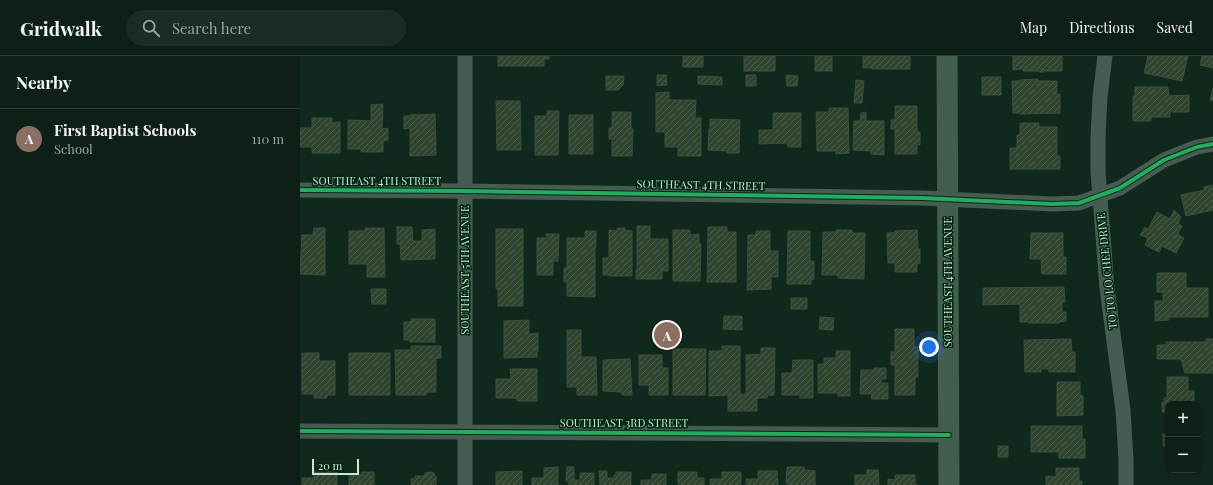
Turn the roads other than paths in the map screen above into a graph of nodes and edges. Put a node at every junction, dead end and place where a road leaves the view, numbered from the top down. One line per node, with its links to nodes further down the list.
1 (465, 56): 6 (street, SOUTHEAST 5TH AVENUE)
2 (947, 56): 8 (main road, SOUTHEAST 4TH AVENUE)
3 (1105, 56): 7 (street, TO TO LO CHEE DRIVE)
4 (1213, 144): 7 (street, SOUTHEAST 4TH STREET)
5 (300, 190): 6 (street, SOUTHEAST 4TH STREET)
6 (465, 190): 8 (street, SOUTHEAST 4TH STREET); 10 (street, SOUTHEAST 5TH AVENUE)
7 (1100, 196): 8 (street, SOUTHEAST 4TH STREET); 14 (street, TO TO LO CHEE DRIVE)
8 (948, 199): 11 (main road, SOUTHEAST 4TH AVENUE)
9 (300, 431): 10 (street, SOUTHEAST 3RD STREET)
10 (465, 431): 11 (street, SOUTHEAST 3RD STREET); 12 (street, SOUTHEAST 5TH AVENUE)
11 (948, 435): 13 (main road, SOUTHEAST 4TH AVENUE)
12 (465, 485)
13 (949, 485)
14 (1126, 485)

